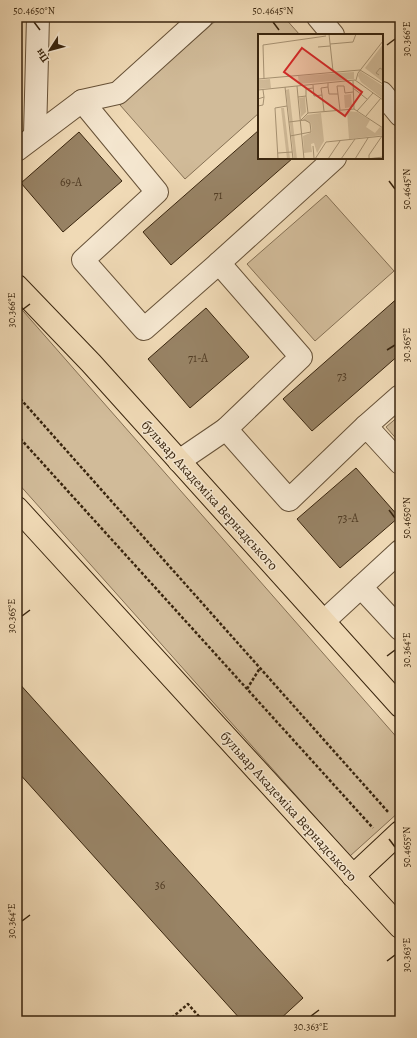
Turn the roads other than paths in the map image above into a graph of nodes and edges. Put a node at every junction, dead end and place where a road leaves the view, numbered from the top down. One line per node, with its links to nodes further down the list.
1 (38, 17): 6 (lane)
2 (202, 17): 5 (lane)
3 (318, 17): 4 (lane)
4 (332, 34)
5 (82, 101): 6 (lane); 9 (lane)
6 (35, 135): 7 (lane)
7 (17, 150)
8 (334, 159): 9 (lane)
9 (219, 263): 13 (lane)
10 (17, 286): 14 (main road, бульвар Академіка Вернадського)
11 (400, 396): 12 (lane)
12 (366, 426): 13 (lane); 15 (lane)
13 (226, 429): 14 (lane)
14 (179, 461): 19 (main road, бульвар Академіка Вернадського)
15 (400, 463)
16 (17, 508): 23 (main road, бульвар Академіка Вернадського)
17 (400, 551): 18 (lane)
18 (361, 587): 19 (lane); 20 (lane)
19 (324, 621): 21 (main road, бульвар Академіка Вернадського)
20 (400, 629)
21 (400, 706)
22 (395, 823): 23 (main road)
23 (353, 876): 24 (main road, бульвар Академіка Вернадського)
24 (400, 927)

